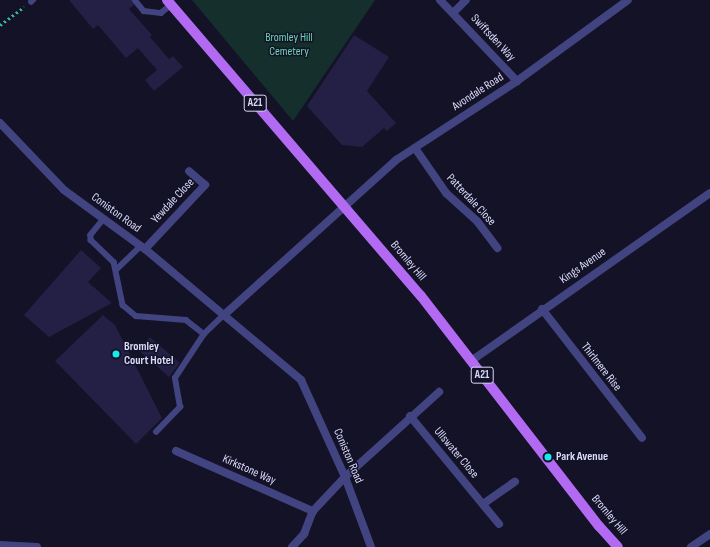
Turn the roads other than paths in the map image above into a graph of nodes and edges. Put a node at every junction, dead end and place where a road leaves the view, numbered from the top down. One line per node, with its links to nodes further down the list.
1 (135, 0): 5 (lane)
2 (440, 0): 6 (street, Swiftsden Way)
3 (466, 0): 6 (street, Swiftsden Way)
4 (628, 0): 7 (street, Avondale Road)
5 (169, 2): 12 (main road, Bromley Hill / A21)
6 (452, 13): 7 (street, Swiftsden Way)
7 (517, 81): 9 (street, Avondale Road)
8 (0, 123): 13 (street, Coniston Road)
9 (415, 148): 12 (street, Avondale Road); 15 (street, Patterdale Close)
10 (189, 171): 14 (street, Yewdale Close)
11 (710, 193): 17 (street, Kings Avenue)
12 (344, 205): 18 (street); 20 (main road, Bromley Hill / A21)
13 (104, 219): 14 (street, Coniston Road); 16 (lane)
14 (143, 247): 16 (lane); 18 (street, Coniston Road)
15 (497, 248)
16 (116, 270): 19 (lane)
17 (542, 310): 20 (street, Kings Avenue); 24 (street, Thirlmere Rise)
18 (224, 315): 19 (lane); 26 (street, Coniston Road)
19 (204, 334): 23 (lane)
20 (471, 361): 36 (main road, Bromley Hill / A21)
21 (439, 392): 22 (street)
22 (410, 416): 26 (street); 28 (street, Ullswater Close)
23 (156, 432)
24 (642, 438)
25 (176, 451): 29 (street, Kirkstone Way)
26 (345, 477): 29 (street); 35 (street, Coniston Road)
27 (515, 482): 28 (street)
28 (483, 504): 30 (street, Ullswater Close)
29 (313, 511): 34 (street)
30 (499, 524)
31 (710, 534): 37 (street)
32 (0, 545): 33 (street)
33 (37, 547)
34 (292, 547)
35 (371, 547)
36 (618, 547)
37 (692, 547)

